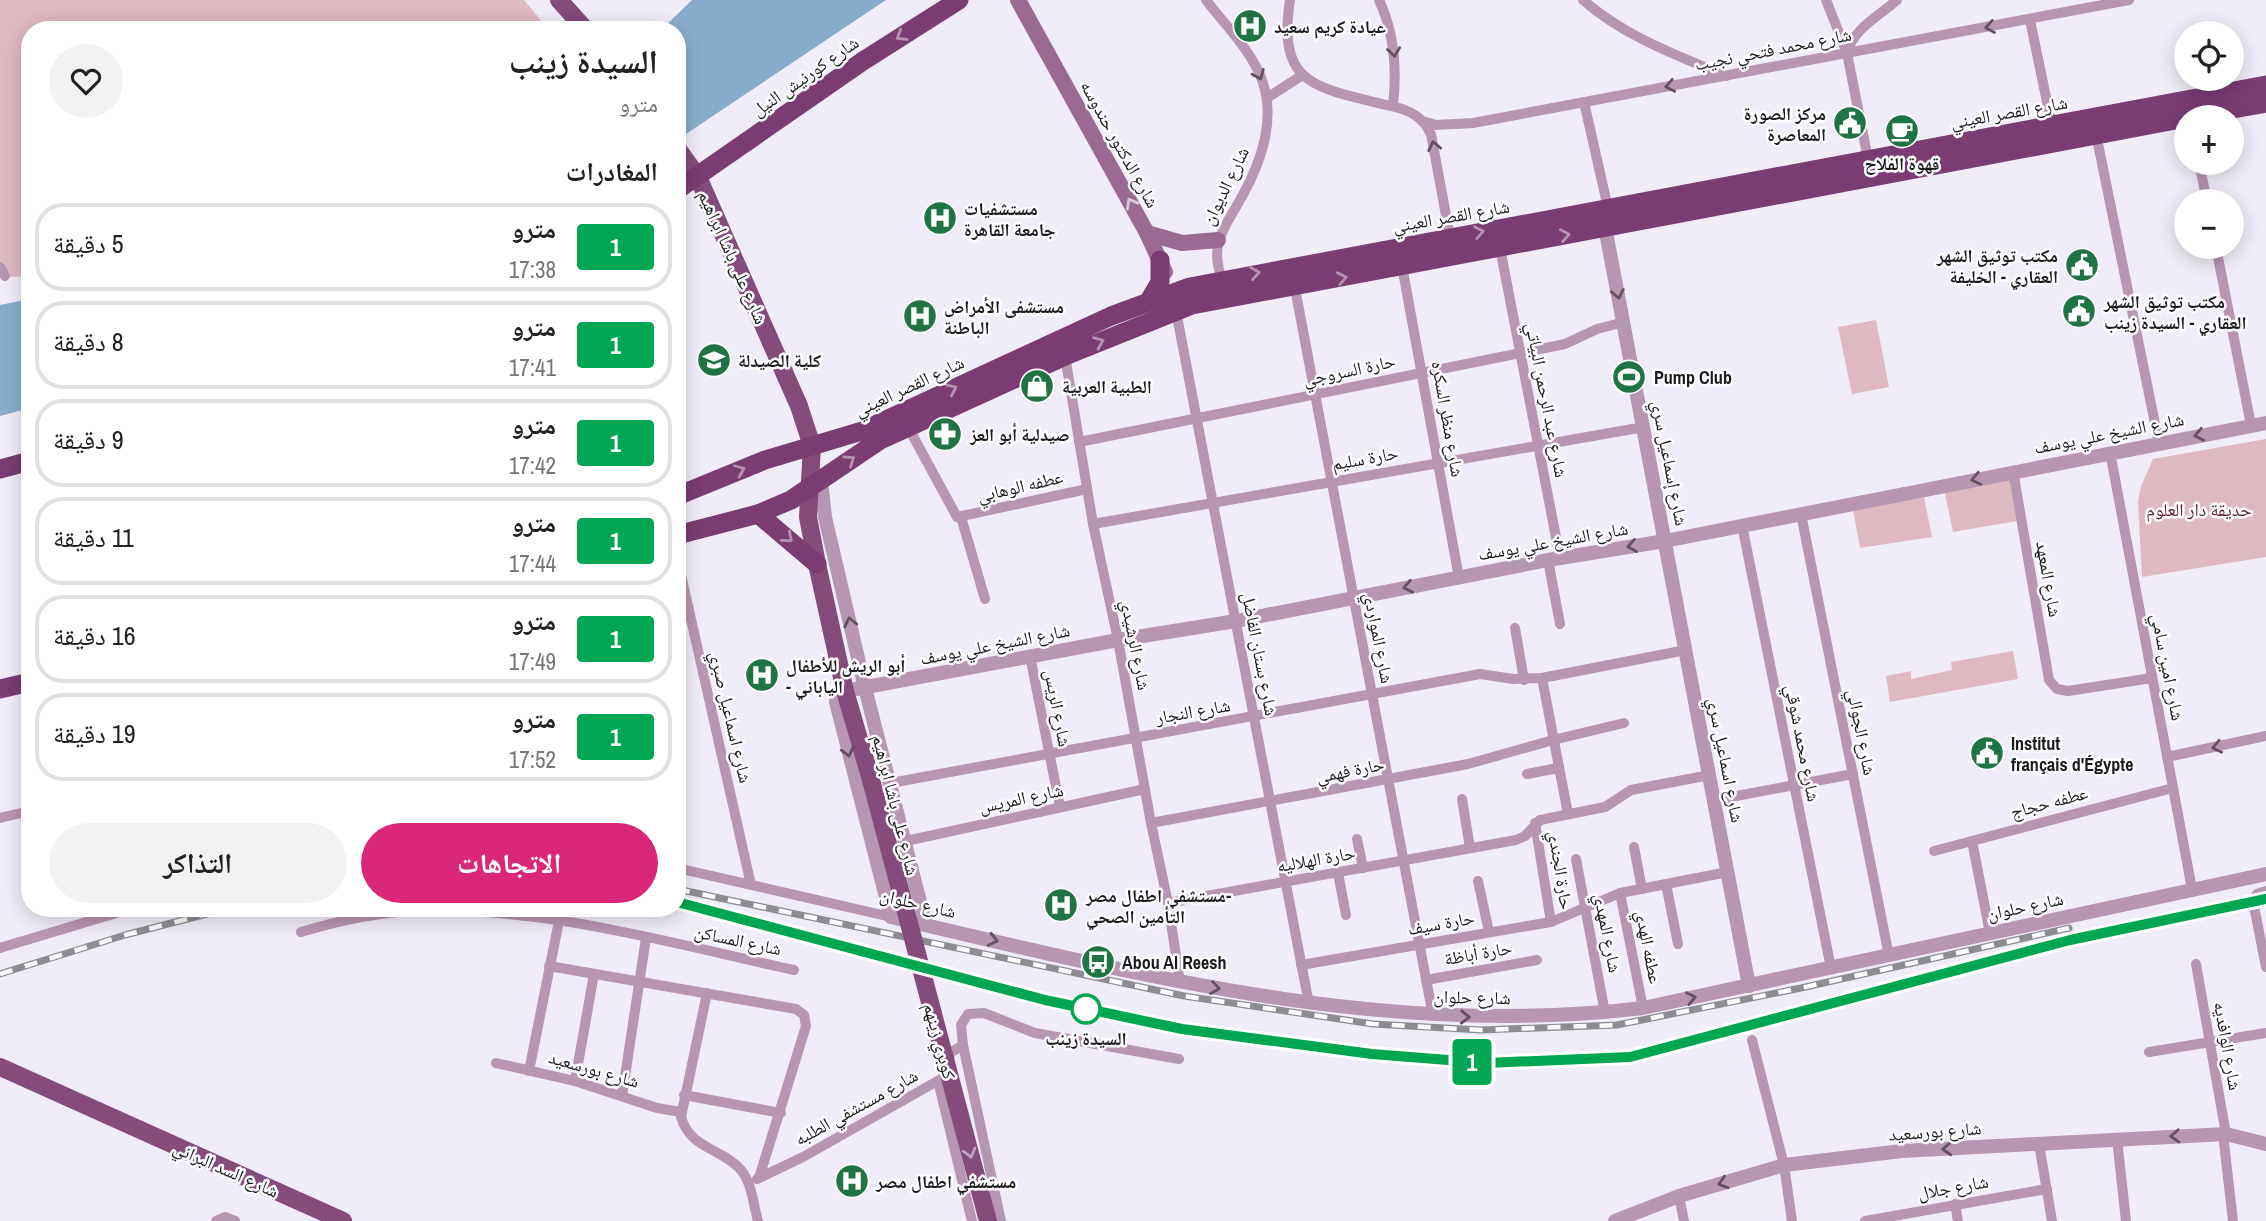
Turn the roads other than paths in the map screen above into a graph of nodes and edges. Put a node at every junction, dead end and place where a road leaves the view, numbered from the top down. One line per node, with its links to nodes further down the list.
1 (959, 0): 28 (highway, شارع كورنيش النيل, one-way to 28)
2 (1018, 0): 31 (main road, شارع الدكتور حندوسه, one-way to 2)
3 (1206, 0): 17 (street, شارع الديوان, one-way to 17)
4 (1290, 0): 14 (street)
5 (1379, 0): 20 (street, one-way to 20)
6 (1583, 0): 15 (street)
7 (1826, 0): 13 (street)
8 (1897, 0): 13 (street)
9 (2129, 0): 11 (street, شارع محمد فتحي نجيب)
10 (569, 4): 12 (main road)
11 (2030, 20): 13 (street, شارع محمد فتحي نجيب, one-way to 13); 24 (street)
12 (580, 21)
13 (1847, 53): 15 (street, شارع محمد فتحي نجيب); 26 (street)
14 (1301, 76): 17 (street); 20 (street)
15 (1726, 76): 18 (street, شارع محمد فتحي نجيب, one-way to 18)
16 (2266, 85): 24 (highway, شارع القصر العيني)
17 (1267, 98): 33 (street, شارع الديوان)
18 (1584, 102): 23 (street, شارع محمد فتحي نجيب); 30 (street)
19 (2266, 103): 21 (highway, شارع القصر العيني)
20 (1394, 106): 23 (street)
21 (2244, 107)
22 (2174, 120): 25 (highway, شارع القصر العيني)
23 (1422, 121): 32 (street, one-way to 23)
24 (2052, 126): 26 (highway, شارع القصر العيني)
25 (2096, 134): 30 (highway, شارع القصر العيني); 54 (street)
26 (1868, 159): 30 (highway, شارع القصر العيني)
27 (686, 161): 28 (main road, شارع على باشا ابراهيم)
28 (698, 177): 29 (highway, شارع كورنيش النيل); 56 (main road, شارع على باشا ابراهيم)
29 (686, 184)
30 (1606, 218): 32 (highway, شارع القصر العيني, one-way to 30); 34 (highway, شارع القصر العيني, one-way to 30); 43 (street, شارع إسماعيل سري, one-way to 43)
31 (1147, 233): 33 (main road); 36 (main road, شارع الدكتور حندوسه)
32 (1450, 237): 38 (highway, شارع القصر العيني)
33 (1218, 240): 39 (street, شارع الديوان)
34 (1500, 247): 37 (highway, شارع القصر العيني); 44 (street, شارع عبد الرحمن البياتي)
35 (2218, 259): 50 (street)
36 (1160, 260): 41 (highway); 42 (main road, شارع الدكتور حندوسه)
37 (1402, 266): 40 (highway, شارع القصر العيني, one-way to 37); 46 (street, شارع منظر السكره)
38 (1290, 267): 39 (highway, شارع القصر العيني, one-way to 38); 40 (street, شارع المواردي)
39 (1223, 279): 42 (highway, شارع القصر العيني)
40 (1294, 286): 42 (highway, شارع القصر العيني); 47 (street, شارع المواردي)
41 (1149, 302): 42 (highway, شارع القصر العيني); 56 (highway, شارع القصر العيني, one-way to 41)
42 (1174, 302): 45 (highway, شارع القصر العيني, one-way to 42); 48 (street, شارع بستان الفاضل)
43 (1624, 322): 44 (street, حارة السروجي); 52 (street, شارع إسماعيل سري)
44 (1521, 353): 46 (street, حارة السروجي); 55 (street, شارع عبد الرحمن البياتي)
45 (1065, 356): 51 (highway, شارع القصر العيني); 53 (street, شارع الرشيدي)
46 (1422, 373): 47 (street, حارة السروجي); 59 (street, شارع منظر السكره)
47 (1316, 396): 48 (street, حارة السروجي); 62 (street, شارع المواردي)
48 (1197, 419): 53 (street, حارة السروجي); 66 (street, شارع بستان الفاضل)
49 (2266, 423): 50 (street, شارع الشيخ علي يوسف)
50 (2251, 425): 54 (street, شارع الشيخ علي يوسف, one-way to 54)
51 (908, 427): 63 (highway, شارع القصر العيني, one-way to 51); 69 (street, عطفه الوهابي)
52 (1644, 427): 55 (street, حارة سليم); 73 (street, شارع إسماعيل سري)
53 (1079, 442): 64 (street, شارع الرشيدي)
54 (2159, 443): 57 (street, شارع الشيخ علي يوسف)
55 (1538, 445): 59 (street, حارة سليم); 74 (street, شارع عبد الرحمن البياتي)
56 (812, 446): 63 (main road, شارع على باشا ابراهيم); 65 (highway, شارع القصر العيني, one-way to 56)
57 (2110, 452): 61 (street, شارع الشيخ علي يوسف); 87 (street, شارع امين سامي)
58 (21, 463): 60 (highway)
59 (1438, 463): 62 (street, حارة سليم); 76 (street, شارع منظر السكره)
60 (0, 469)
61 (2013, 471): 68 (street, شارع الشيخ علي يوسف, one-way to 68); 87 (street, شارع المعهد)
62 (1332, 482): 66 (street, حارة سليم); 78 (street, شارع المواردي)
63 (815, 484): 67 (highway, شارع القصر العيني); 75 (main road, شارع على باشا ابراهيم); 90 (street, شارع على باشا ابراهيم, one-way to 63)
64 (1087, 489): 69 (street, عطفه الوهابي); 70 (street, شارع الرشيدي)
65 (686, 492)
66 (1213, 503): 70 (street, حارة سليم); 80 (street, شارع بستان الفاضل)
67 (758, 514): 72 (highway, شارع القصر العيني); 75 (highway, one-way to 75)
68 (1801, 514): 71 (street, شارع الشيخ علي يوسف); 103 (street, شارع الجوالي)
69 (961, 517): 79 (street, عطفه الوهابي)
70 (1093, 524): 83 (street, شارع الرشيدي)
71 (1742, 525): 73 (street, شارع الشيخ علي يوسف); 108 (street, شارع محمد شوقي)
72 (686, 533)
73 (1665, 541): 74 (street, شارع الشيخ علي يوسف, one-way to 74); 84 (street, شارع اسماعيل سري)
74 (1554, 559): 76 (street, شارع الشيخ علي يوسف); 81 (street, شارع عبد الرحمن البياتي)
75 (817, 564): 92 (main road, شارع على باشا ابراهيم)
76 (1459, 578): 78 (street, شارع الشيخ علي يوسف, one-way to 78)
77 (686, 597): 136 (street, شارع اسماعيل صبري)
78 (1354, 598): 80 (street, شارع الشيخ علي يوسف); 93 (street, شارع المواردي)
79 (985, 599)
80 (1236, 621): 83 (street, شارع الشيخ علي يوسف); 94 (street, شارع بستان الفاضل)
81 (1560, 624)
82 (1516, 628): 88 (street)
83 (1118, 639): 85 (street, شارع الشيخ علي يوسف); 97 (street, شارع الرشيدي)
84 (1686, 650): 86 (street, شارع النجار); 104 (street, شارع اسماعيل سري)
85 (1030, 656): 90 (street, شارع الشيخ علي يوسف); 99 (street, شارع الريس)
86 (1542, 678): 88 (street, شارع النجار); 98 (street)
87 (2152, 678): 100 (street, شارع امين سامي)
88 (1524, 680): 93 (street, شارع النجار)
89 (21, 684): 91 (highway)
90 (865, 688): 92 (street, شارع الشيخ علي يوسف); 107 (street, شارع على باشا ابراهيم)
91 (0, 689)
92 (845, 691): 105 (main road, شارع على باشا ابراهيم); 147 (street, شارع على باشا ابراهيم, one-way to 147)
93 (1372, 695): 94 (street, شارع النجار); 106 (street, شارع المواردي)
94 (1254, 717): 97 (street, شارع النجار); 113 (street, شارع بستان الفاضل)
95 (1624, 723): 98 (street, حارة فهمي)
96 (2266, 736): 100 (street, one-way to 100)
97 (1135, 739): 99 (street, شارع النجار); 110 (street, شارع الرشيدي)
98 (1553, 740): 101 (street); 106 (street, حارة فهمي)
99 (1049, 755): 107 (street, شارع النجار); 114 (street, شارع الريس)
100 (2167, 757): 109 (street, شارع امين سامي)
101 (1558, 768): 102 (street); 116 (street)
102 (1527, 774)
103 (1853, 774): 108 (street); 158 (street, شارع الجوالي)
104 (1710, 775): 112 (street, شارع اسماعيل سري); 116 (street, حارة الهلاليه)
105 (871, 779): 207 (main road, كوبري زينهم, one-way to 207, bridge)
106 (1388, 780): 113 (street, حارة فهمي); 127 (street, شارع المواردي)
107 (891, 783): 121 (street, شارع على باشا ابراهيم)
108 (1794, 785): 112 (street); 164 (street, شارع محمد شوقي)
109 (2173, 788): 122 (street, عطفه حجاج); 138 (street, شارع امين سامي)
110 (1144, 789): 114 (street, شارع المريس); 118 (street, شارع الرشيدي)
111 (1462, 799): 124 (street)
112 (1715, 800): 131 (street, شارع اسماعيل سري)
113 (1270, 802): 118 (street, حارة فهمي); 134 (street, شارع بستان الفاضل)
114 (1060, 807): 121 (street, شارع المريس)
115 (21, 813): 117 (street)
116 (1568, 814): 119 (street, حارة الهلاليه)
117 (0, 818)
118 (1151, 823): 141 (street, شارع الرشيدي)
119 (1535, 823): 124 (street, حارة الهلاليه); 149 (street, حارة الجندي)
120 (1357, 839): 128 (street)
121 (906, 841): 150 (street, شارع على باشا ابراهيم)
122 (1972, 841): 125 (street, عطفه حجاج); 153 (street)
123 (1634, 847): 137 (street)
124 (1470, 848): 127 (street, حارة الهلاليه)
125 (1934, 851)
126 (1576, 859): 142 (street, شارع المهدي)
127 (1404, 860): 128 (street, حارة الهلاليه); 155 (street, شارع المواردي)
128 (1363, 868): 130 (street, حارة الهلاليه)
129 (686, 870): 136 (street, شارع حلوان)
130 (1338, 873): 134 (street, حارة الهلاليه); 143 (street)
131 (1728, 873): 135 (street, حارة سيف); 170 (street, شارع اسماعيل سري)
132 (2266, 874): 138 (street, شارع حلوان)
133 (1478, 881): 152 (street)
134 (1286, 882): 141 (street, حارة الهلاليه); 161 (street, شارع بستان الفاضل)
135 (1666, 884): 137 (street, حارة سيف); 156 (street)
136 (751, 885): 147 (street, شارع حلوان)
137 (1642, 889): 140 (street, حارة سيف)
138 (2192, 889): 153 (street, شارع حلوان)
139 (2266, 891): 163 (street)
140 (1620, 893): 142 (street, حارة سيف); 173 (street, عطفه الهدي)
141 (1168, 903): 169 (street, شارع الرشيدي)
142 (1585, 908): 149 (street, حارة سيف); 174 (street, شارع المهدي)
143 (1346, 915)
144 (103, 917): 157 (street)
145 (358, 917): 151 (street, شارع المساكن)
146 (532, 917): 148 (street, شارع المساكن)
147 (891, 917): 150 (street, شارع حلوان)
148 (559, 921): 154 (street, شارع المساكن); 162 (street)
149 (1551, 922): 152 (street, حارة سيف)
150 (926, 925): 169 (street, شارع حلوان, one-way to 169)
151 (301, 932)
152 (1489, 932): 155 (street, حارة سيف)
153 (1990, 933): 158 (street, شارع حلوان)
154 (646, 937): 165 (street, شارع المساكن); 168 (street)
155 (1419, 944): 161 (street, حارة سيف); 167 (street, شارع المواردي)
156 (1678, 944)
157 (0, 948)
158 (1889, 956): 164 (street, شارع حلوان)
159 (1537, 960): 167 (street, حارة أباظة)
160 (2196, 964): 178 (street, شارع الوافديه)
161 (1301, 965): 172 (street, شارع بستان الفاضل)
162 (549, 966): 166 (street); 184 (street)
163 (2266, 967)
164 (1831, 968): 170 (street, شارع حلوان)
165 (794, 970)
166 (594, 974): 168 (street); 185 (street)
167 (1426, 980): 175 (street, شارع المواردي)
168 (639, 982): 171 (street); 188 (street)
169 (1180, 982): 172 (street, شارع حلوان, one-way to 172)
170 (1749, 986): 173 (street, شارع حلوان, one-way to 170)
171 (707, 993): 187 (street); 190 (street)
172 (1309, 1004): 175 (street, شارع حلوان)
173 (1643, 1008): 174 (street, شارع حلوان)
174 (1605, 1013): 175 (street, شارع حلوان, one-way to 174)
175 (1433, 1016)
176 (2266, 1033): 178 (street)
177 (1752, 1040): 195 (street)
178 (2210, 1042): 180 (street); 191 (street, شارع الوافديه)
179 (962, 1045): 181 (street); 186 (street, شارع مستشفي الطلبه); 208 (street)
180 (2148, 1052)
181 (1179, 1059)
182 (496, 1063): 184 (street, شارع بورسعيد)
183 (0, 1067): 204 (main road, شارع السد البراني)
184 (529, 1071): 185 (street, شارع بورسعيد)
185 (575, 1081): 188 (street, شارع بورسعيد)
186 (938, 1081): 196 (street, شارع مستشفي الطلبه); 206 (street)
187 (684, 1095): 189 (street); 190 (street)
188 (622, 1096): 189 (street, شارع بورسعيد)
189 (681, 1112): 197 (street)
190 (781, 1113): 196 (street)
191 (2225, 1134): 192 (street, شارع بورسعيد, one-way to 192); 194 (street, شارع بورسعيد); 216 (street, شارع الوافديه)
192 (2118, 1139): 193 (street, شارع بورسعيد); 215 (street)
193 (2039, 1144): 195 (street, شارع بورسعيد, one-way to 195); 198 (street)
194 (2266, 1144)
195 (1784, 1165): 199 (street, شارع بورسعيد, one-way to 199); 211 (street)
196 (760, 1178): 197 (street, شارع مستشفي الطلبه)
197 (748, 1183): 205 (street)
198 (2047, 1189): 200 (street, شارع جلال); 214 (street)
199 (1679, 1196): 209 (street, شارع بورسعيد); 210 (street)
200 (1955, 1204): 201 (street, شارع جلال); 213 (street)
201 (1890, 1219): 212 (street, شارع جلال)
202 (216, 1221): 203 (street)
203 (235, 1221)
204 (343, 1221)
205 (758, 1221)
206 (972, 1221)
207 (988, 1221)
208 (1001, 1221)
209 (1615, 1221)
210 (1684, 1221)
211 (1792, 1221)
212 (1865, 1221)
213 (1958, 1221)
214 (2052, 1221)
215 (2126, 1221)
216 (2233, 1221)

